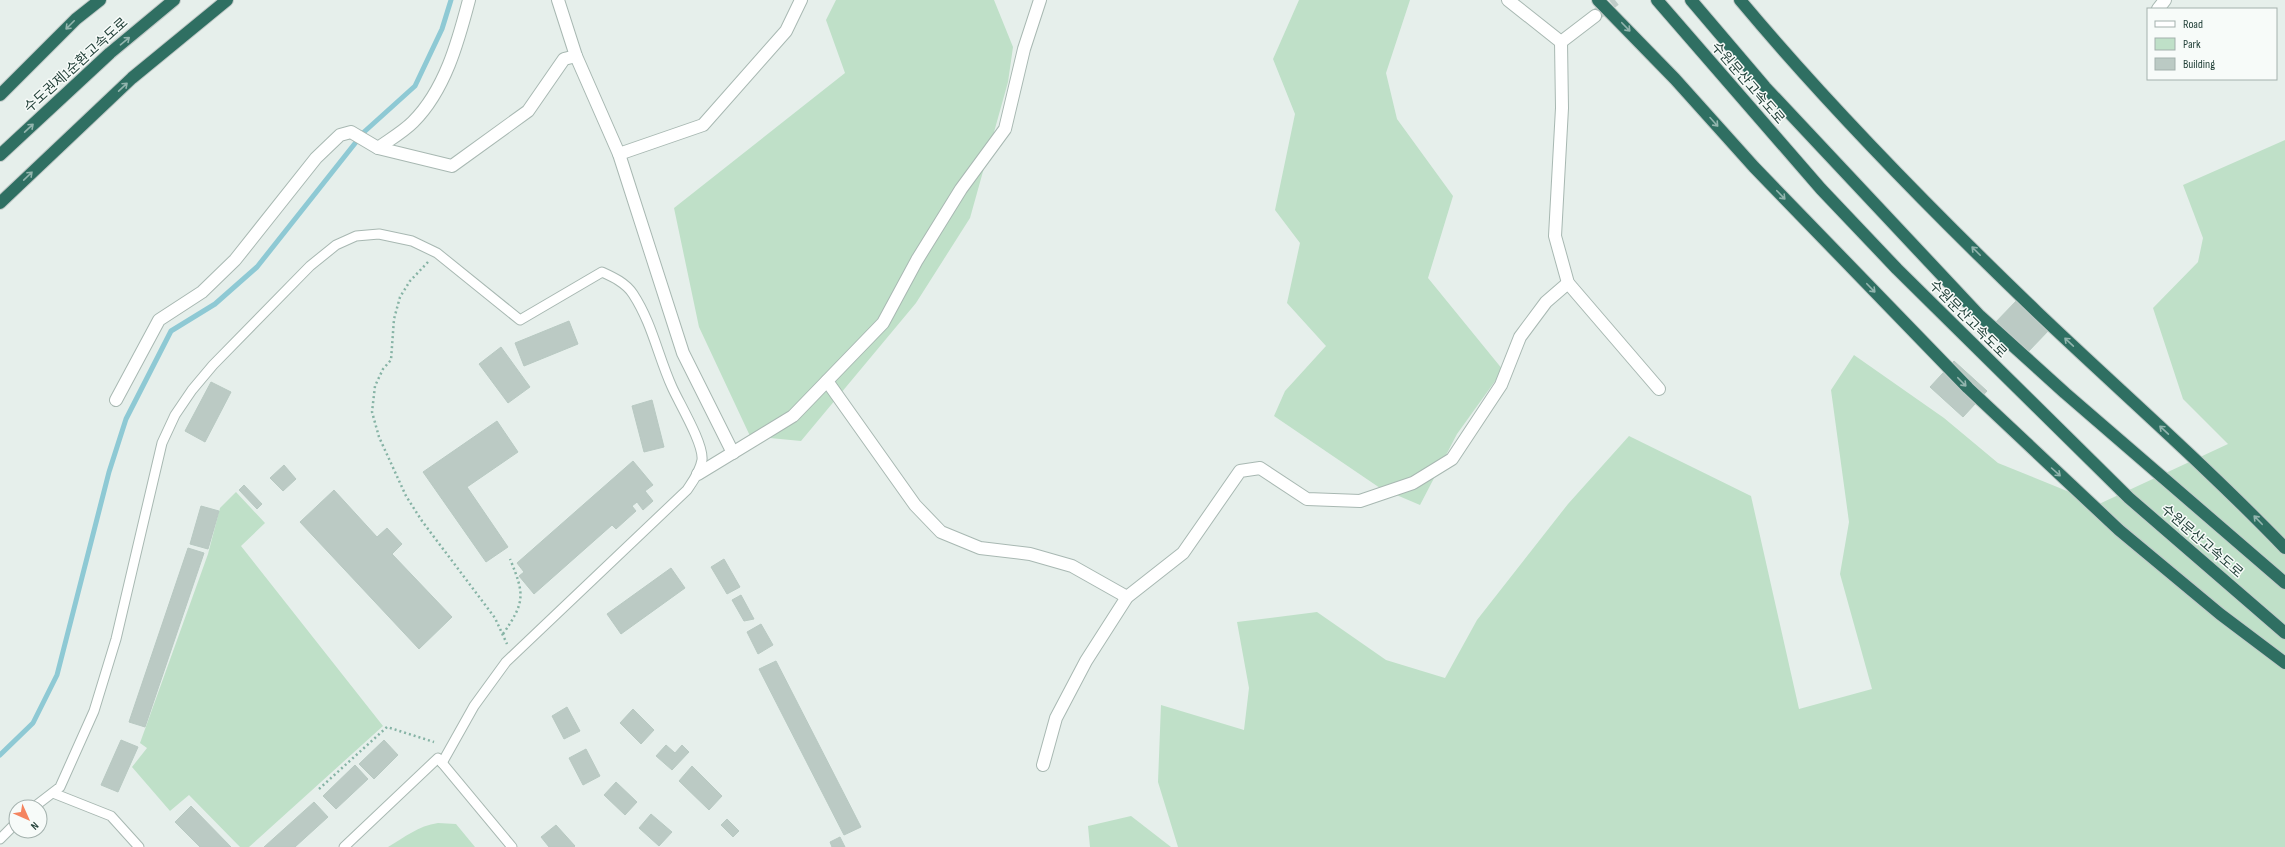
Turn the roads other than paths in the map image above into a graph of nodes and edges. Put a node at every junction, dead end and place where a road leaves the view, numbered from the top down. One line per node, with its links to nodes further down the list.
1 (100, 0): 22 (highway, 수도권제1순환고속도로, one-way to 22)
2 (174, 0): 25 (highway, 수도권제1순환고속도로, one-way to 2)
3 (228, 0): 18 (highway)
4 (233, 0): 18 (highway)
5 (469, 0): 23 (street)
6 (558, 0): 21 (street)
7 (801, 0): 24 (street)
8 (1040, 0): 28 (street)
9 (1508, 0): 20 (street)
10 (1598, 0): 37 (highway, one-way to 37)
11 (1656, 0): 36 (highway, 수원문산고속도로)
12 (1691, 0): 34 (highway, 수원문산고속도로)
13 (1740, 0): 19 (highway)
14 (1744, 0): 19 (highway)
15 (2165, 0): 16 (street)
16 (2159, 8)
17 (1595, 16): 20 (street)
18 (190, 30): 26 (highway, one-way to 18)
19 (1766, 31): 33 (highway, one-way to 19)
20 (1562, 42): 27 (street)
21 (576, 56): 23 (street); 24 (street)
22 (0, 95)
23 (374, 146): 30 (street)
24 (619, 154): 31 (street)
25 (0, 155)
26 (0, 203)
27 (1568, 283): 29 (street); 35 (street)
28 (827, 381): 31 (street); 35 (street)
29 (1658, 389)
30 (116, 400)
31 (733, 453): 32 (street)
32 (698, 474): 38 (lane); 40 (lane)
33 (2285, 548)
34 (2285, 583)
35 (1127, 597): 39 (street)
36 (2285, 633)
37 (2285, 663)
38 (442, 763): 45 (lane); 46 (lane)
39 (1043, 765)
40 (53, 792): 41 (lane); 44 (lane)
41 (44, 799)
42 (8, 832): 43 (lane)
43 (0, 840)
44 (139, 847)
45 (344, 847)
46 (512, 847)

